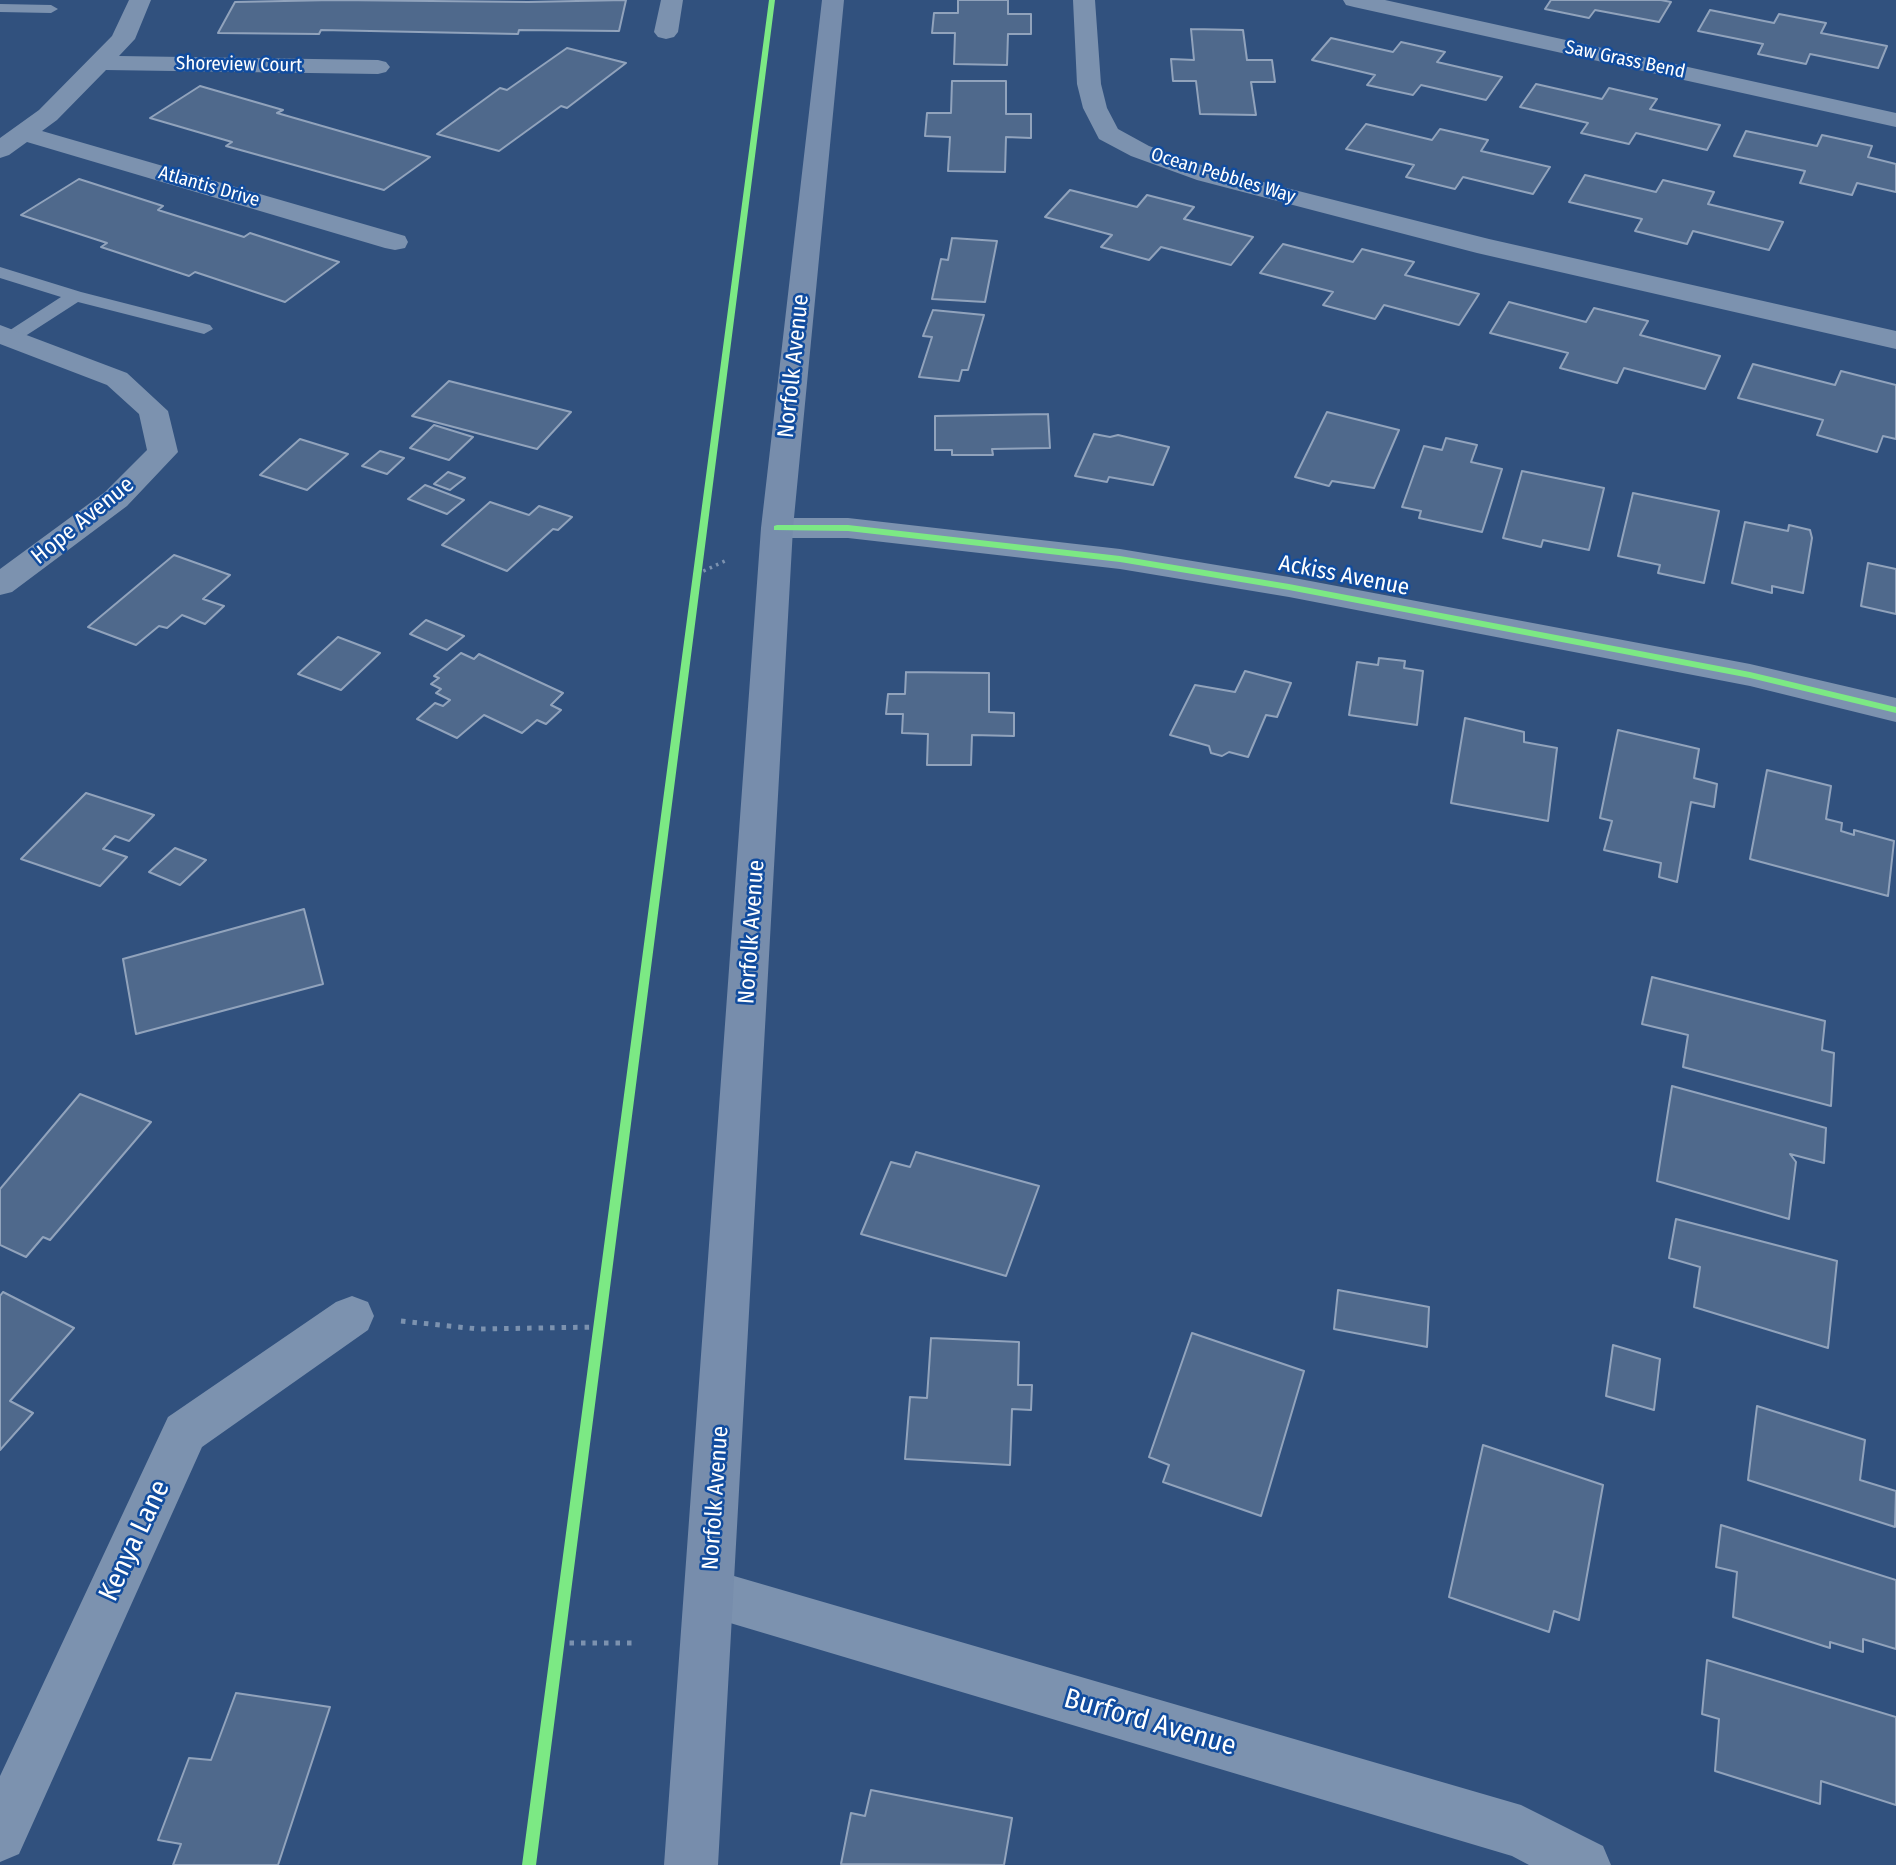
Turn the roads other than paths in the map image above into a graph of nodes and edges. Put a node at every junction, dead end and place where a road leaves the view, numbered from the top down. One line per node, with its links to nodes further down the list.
1 (140, 0): 9 (street)
2 (672, 0): 8 (street)
3 (833, 0): 20 (main road, Norfolk Avenue)
4 (1084, 0): 19 (street, Ocean Pebbles Way)
5 (1354, 0): 11 (street, Saw Grass Bend)
6 (0, 8): 7 (lane)
7 (51, 9)
8 (666, 32)
9 (99, 63): 10 (street, Shoreview Court); 12 (street)
10 (378, 67)
11 (1896, 120)
12 (23, 133): 13 (street); 14 (street, Atlantis Drive)
13 (0, 150)
14 (395, 242)
15 (0, 272): 16 (lane)
16 (75, 296): 17 (lane); 18 (lane)
17 (204, 329)
18 (5, 336): 21 (street, Hope Avenue)
19 (1896, 340)
20 (777, 528): 22 (street, Ackiss Avenue); 24 (main road, Norfolk Avenue)
21 (0, 586)
22 (1896, 709)
23 (352, 1316): 25 (street, Kenya Lane)
24 (710, 1593): 26 (main road, Norfolk Avenue); 27 (street, Burford Avenue)
25 (0, 1835)
26 (691, 1865)
27 (1584, 1865)

